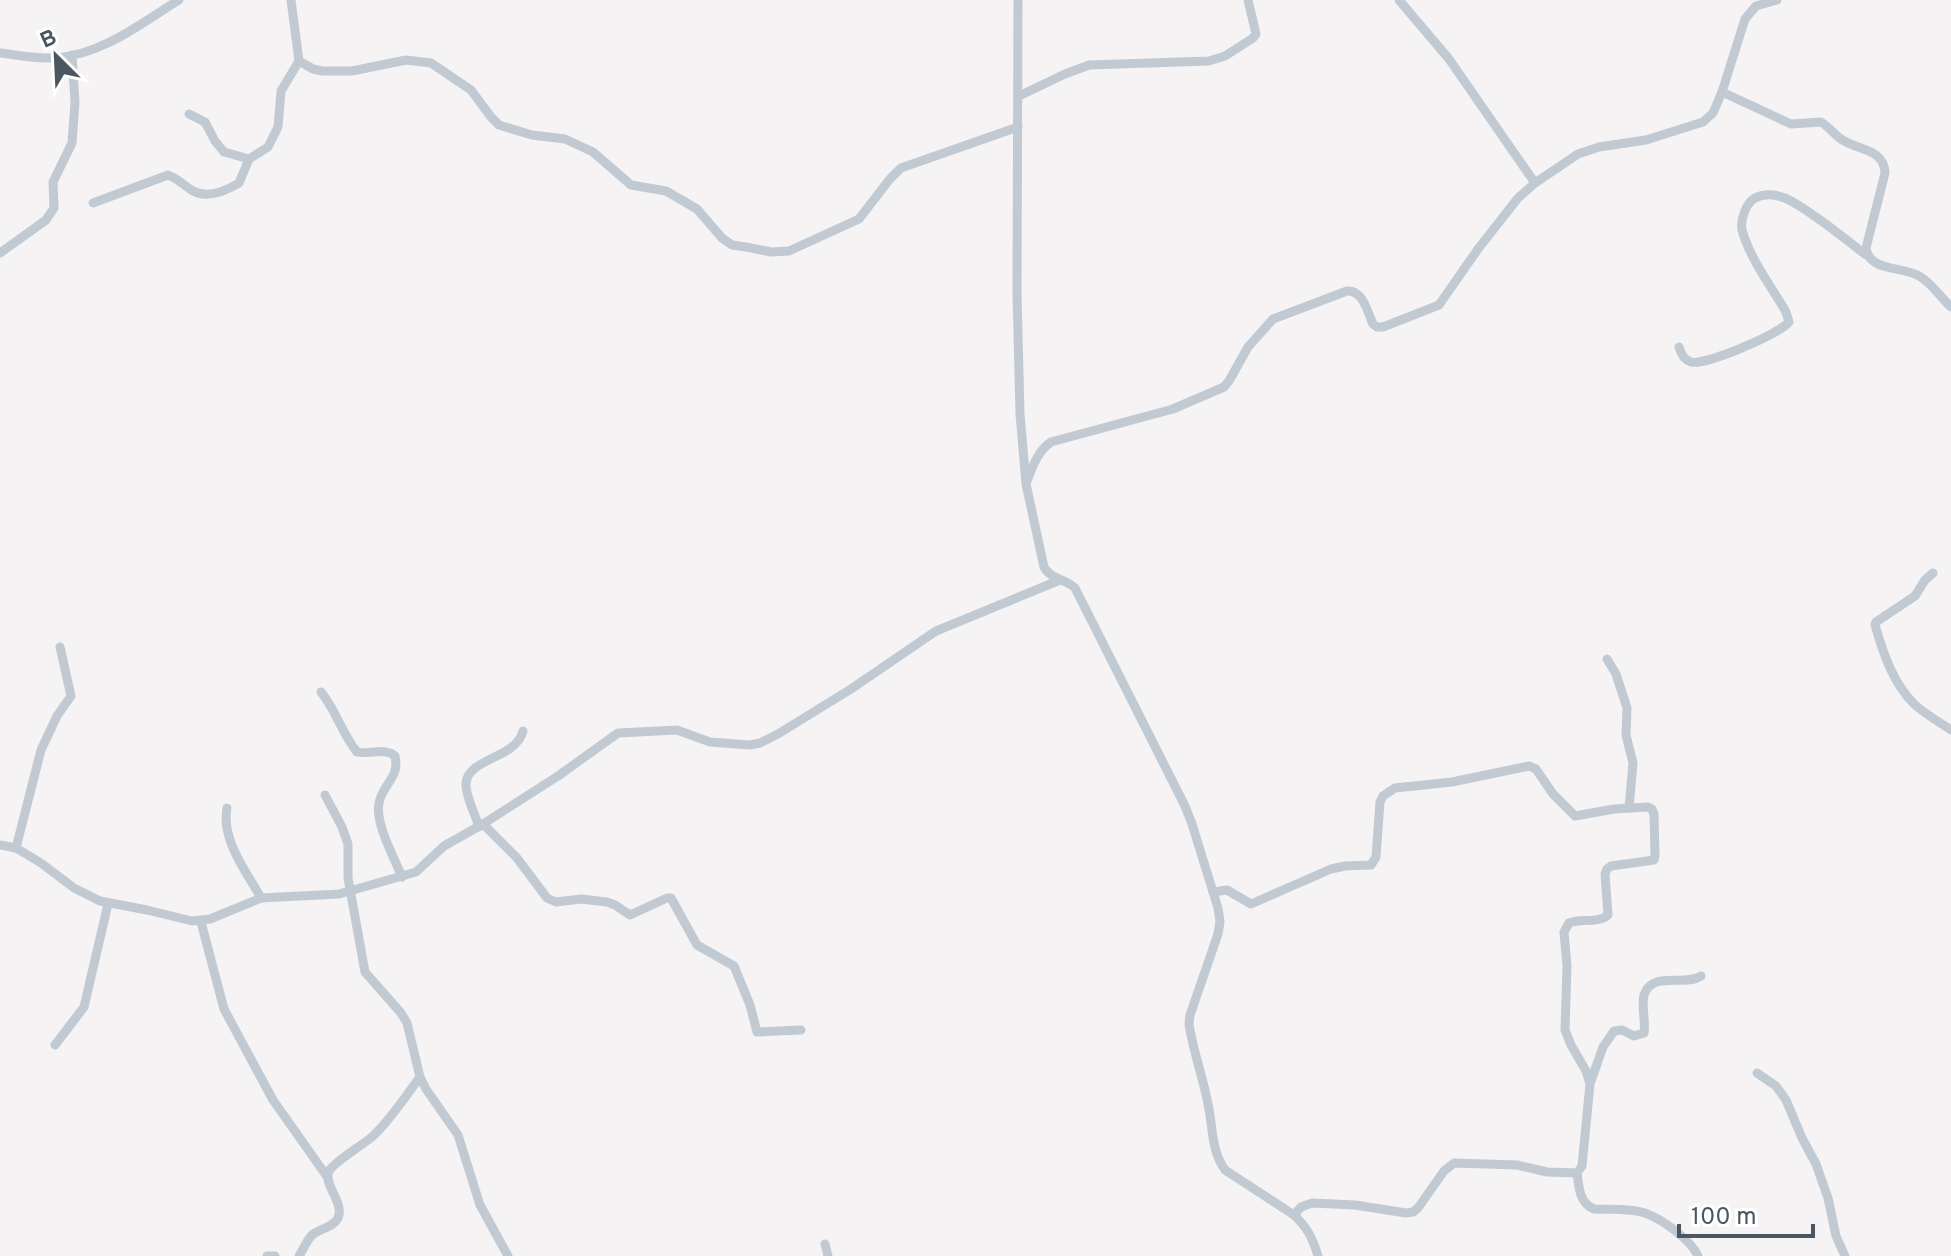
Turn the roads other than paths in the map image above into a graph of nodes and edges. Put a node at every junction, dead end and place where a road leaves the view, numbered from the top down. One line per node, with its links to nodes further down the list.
1 (179, 0): 8 (street)
2 (291, 0): 9 (street)
3 (1018, 0): 11 (street)
4 (1248, 0): 11 (street)
5 (1399, 0): 15 (street)
6 (1777, 0): 10 (street)
7 (0, 53): 8 (street)
8 (72, 55): 17 (street)
9 (299, 61): 13 (street); 14 (street)
10 (1722, 92): 15 (street); 18 (street)
11 (1019, 96): 13 (street)
12 (189, 114): 14 (street)
13 (1018, 127): 21 (street)
14 (249, 159): 16 (street)
15 (1535, 183): 21 (street)
16 (93, 203)
17 (0, 253)
18 (1866, 255): 19 (street); 20 (street)
19 (1951, 307)
20 (1679, 347)
21 (1026, 484): 23 (street)
22 (1933, 573): 27 (street)
23 (1060, 580): 32 (street); 37 (street)
24 (60, 647): 34 (street)
25 (1607, 659): 31 (street)
26 (321, 692): 35 (street)
27 (1951, 730)
28 (523, 731): 32 (street)
29 (325, 795): 36 (street)
30 (227, 808): 38 (street)
31 (1629, 808): 37 (street); 46 (street)
32 (481, 825): 35 (street); 42 (street)
33 (0, 845): 34 (street)
34 (16, 848): 39 (street)
35 (402, 877): 36 (street)
36 (350, 892): 38 (street); 45 (street)
37 (1213, 892): 49 (street)
38 (261, 898): 40 (street)
39 (108, 904): 40 (street); 43 (street)
40 (201, 922): 48 (street)
41 (1701, 976): 46 (street)
42 (801, 1030)
43 (55, 1045)
44 (1757, 1073): 58 (street)
45 (420, 1077): 48 (street); 54 (street)
46 (1590, 1084): 47 (street)
47 (1577, 1173): 49 (street); 57 (street)
48 (328, 1178): 53 (street)
49 (1294, 1215): 56 (street)
50 (825, 1244): 55 (street)
51 (267, 1256): 52 (street)
52 (275, 1256)
53 (299, 1256)
54 (508, 1256)
55 (828, 1256)
56 (1318, 1256)
57 (1698, 1256)
58 (1845, 1256)

